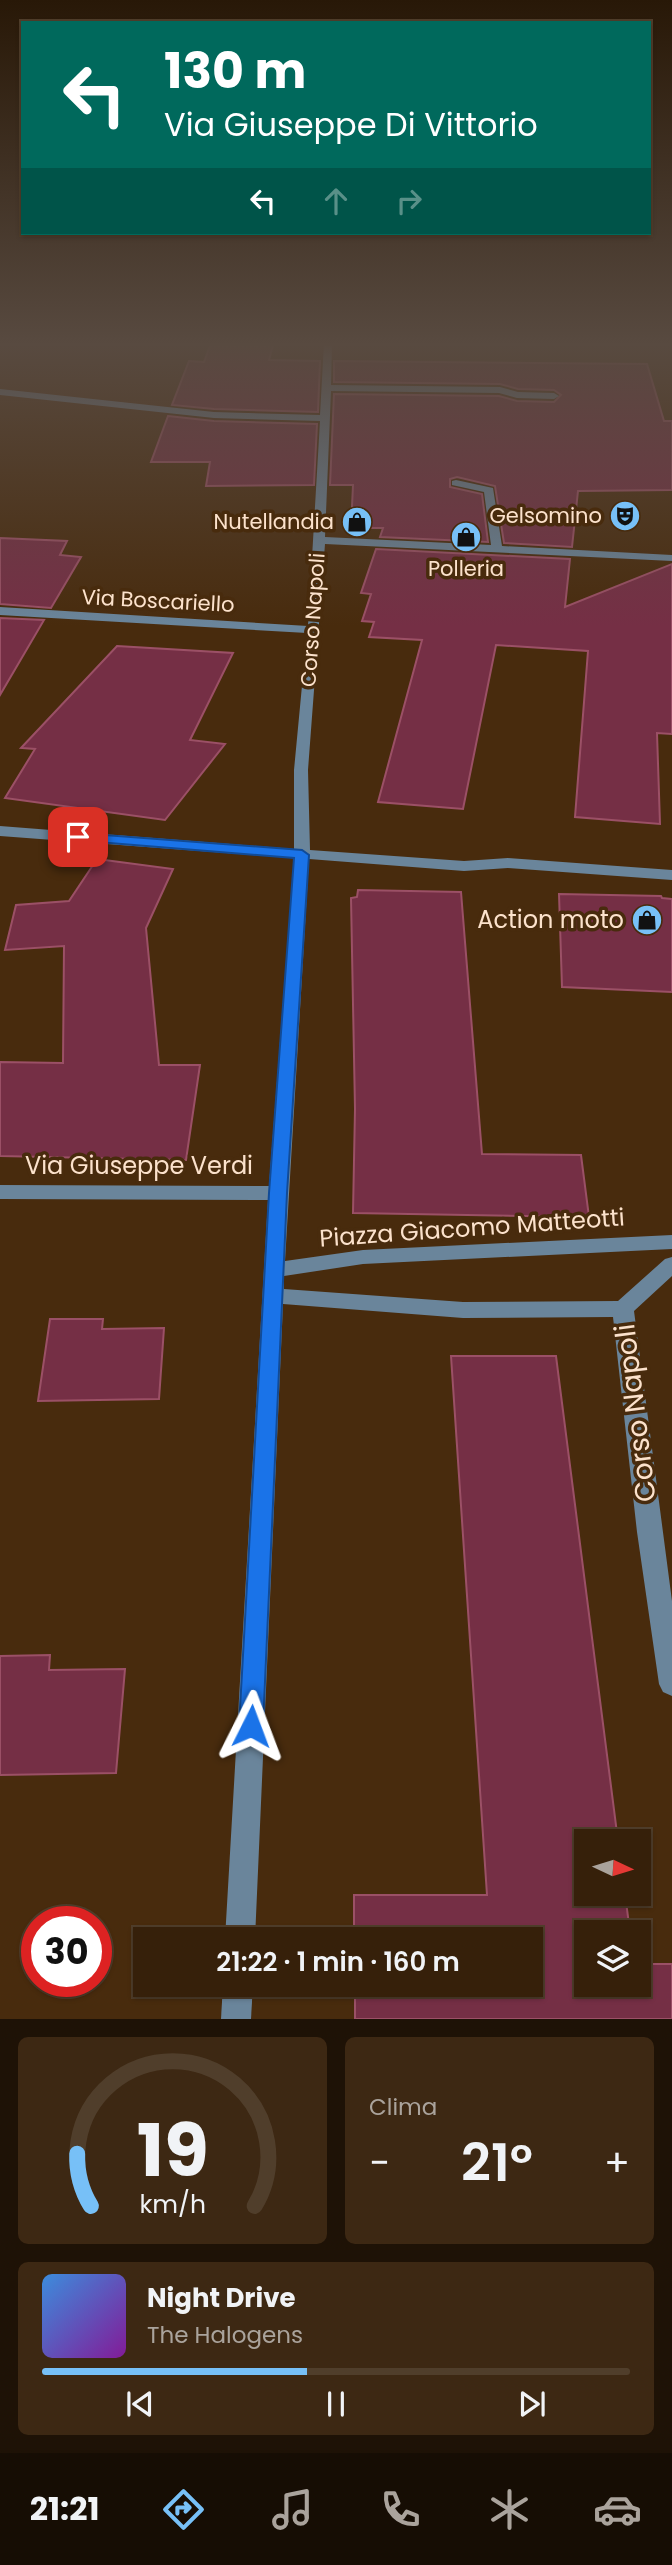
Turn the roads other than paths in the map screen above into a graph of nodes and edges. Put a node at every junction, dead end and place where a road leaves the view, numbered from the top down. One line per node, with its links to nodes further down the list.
1 (323, 437): 3 (street, Corso Napoli)
2 (456, 483): 4 (street)
3 (319, 540): 4 (street); 7 (street, Corso Napoli)
4 (497, 548): 5 (street)
5 (672, 558)
6 (0, 611): 7 (street, Via Boscariello)
7 (314, 629): 9 (street, Corso Napoli)
8 (0, 831): 9 (street)
9 (302, 855): 10 (street); 12 (street, Corso Napoli)
10 (672, 876)
11 (0, 1192): 12 (street, Via Giuseppe Verdi)
12 (278, 1193): 15 (street, Corso Napoli)
13 (672, 1242): 15 (street, Piazza Giacomo Matteotti)
14 (672, 1264): 17 (street)
15 (275, 1270): 16 (street, Corso Napoli)
16 (273, 1296): 17 (street); 19 (street, Corso Napoli)
17 (623, 1309): 18 (street, Corso Napoli)
18 (672, 1684)
19 (241, 1927)
20 (237, 1997): 21 (street)
21 (236, 2019)

